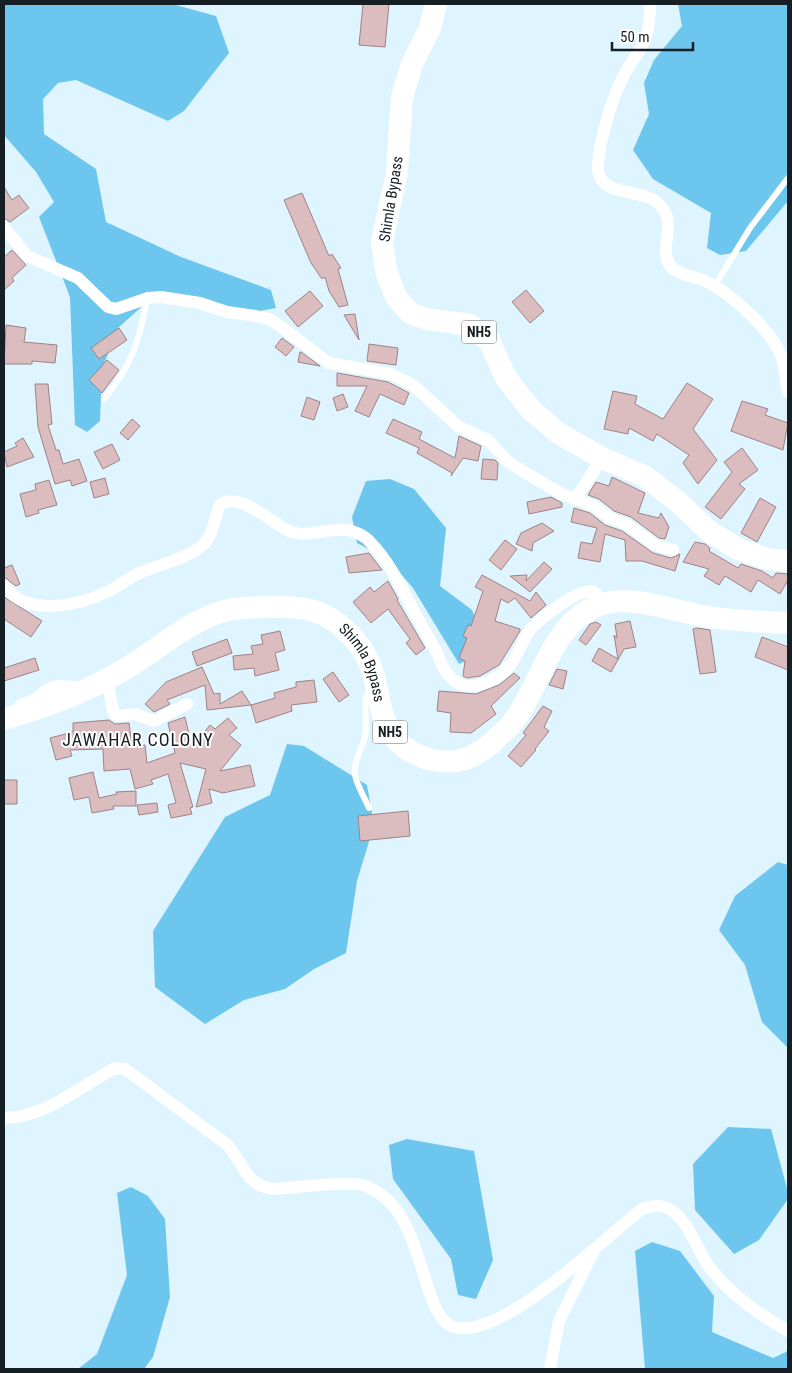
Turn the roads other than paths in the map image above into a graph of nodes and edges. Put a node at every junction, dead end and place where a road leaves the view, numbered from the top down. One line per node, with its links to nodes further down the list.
1 (436, 4): 9 (highway, Shimla Bypass / NH5)
2 (650, 4): 5 (street)
3 (788, 178): 5 (lane)
4 (4, 227): 6 (street)
5 (714, 287): 7 (street)
6 (148, 298): 8 (lane); 10 (street)
7 (788, 392)
8 (104, 400)
9 (602, 458): 10 (street); 12 (highway, Shimla Bypass / NH5)
10 (575, 500): 11 (street)
11 (673, 550)
12 (788, 561)
13 (4, 585): 14 (street)
14 (599, 605): 15 (highway, Shimla Bypass / NH5); 17 (highway, Shimla Bypass / NH5)
15 (788, 623)
16 (107, 678): 17 (highway, Shimla Bypass / NH5); 18 (highway, Shimla Bypass / NH5); 19 (street)
17 (376, 681): 22 (lane)
18 (82, 689): 20 (street); 21 (highway, Shimla Bypass / NH5)
19 (187, 704)
20 (4, 709)
21 (4, 719)
22 (370, 808)
23 (4, 1118): 24 (street)
24 (597, 1245): 25 (street); 26 (street)
25 (788, 1331)
26 (550, 1369)

